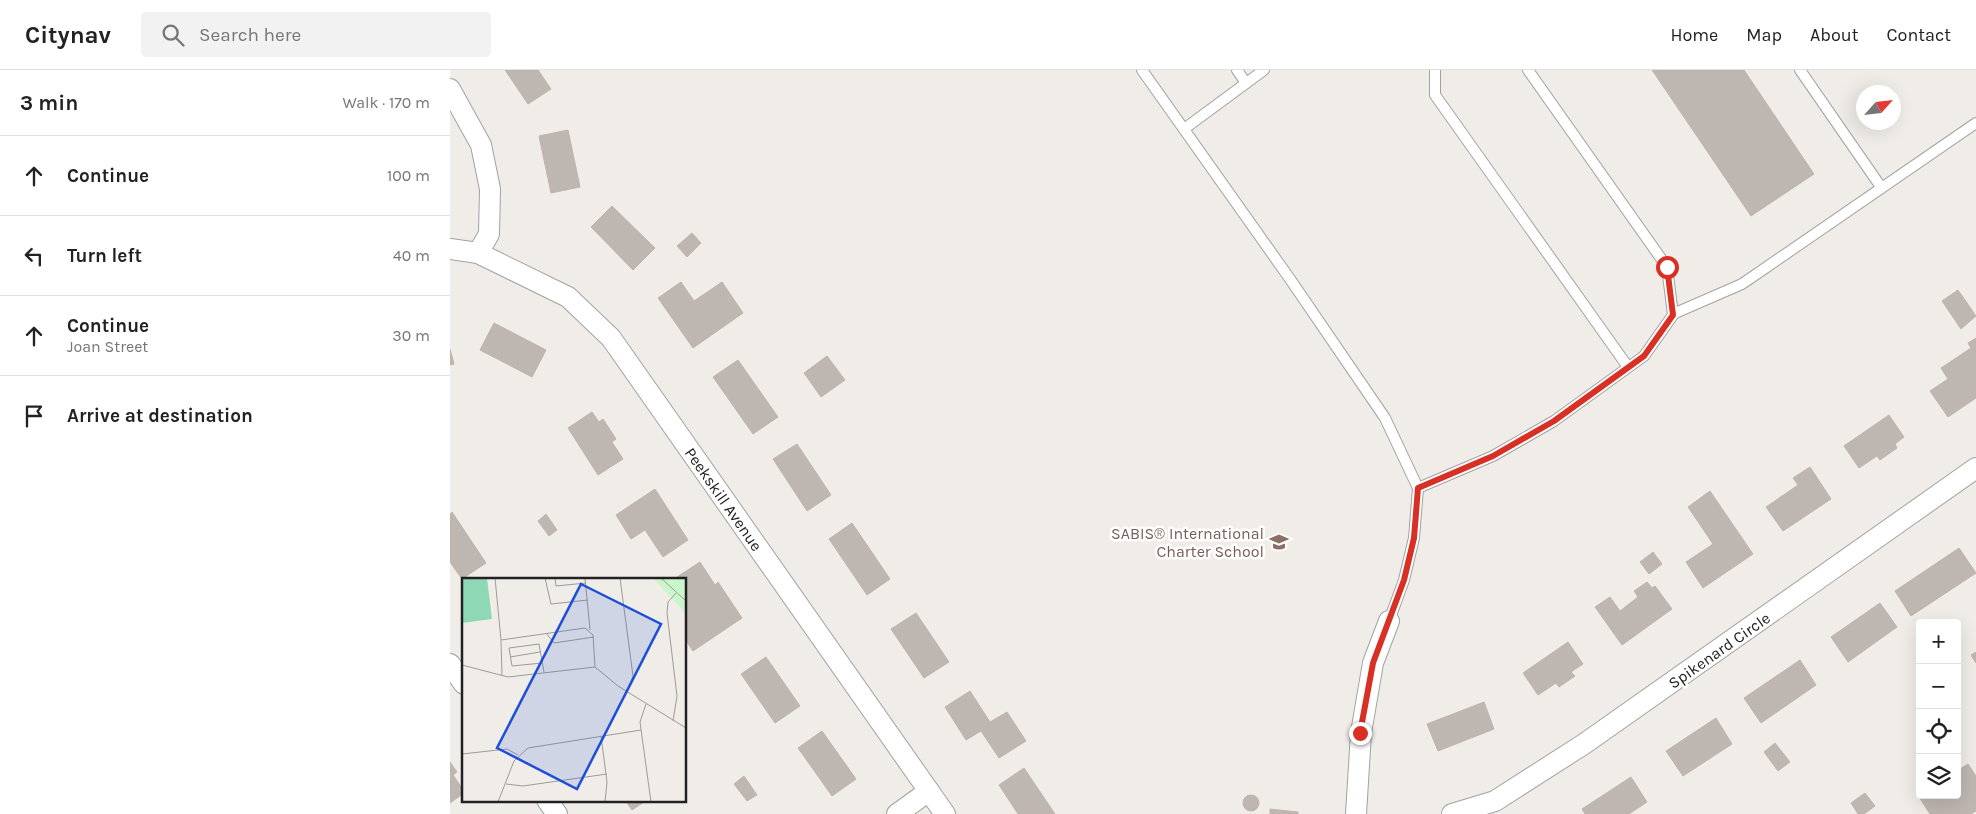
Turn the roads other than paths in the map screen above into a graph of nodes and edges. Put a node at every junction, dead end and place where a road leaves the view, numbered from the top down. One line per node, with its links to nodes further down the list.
1 (1142, 70): 10 (lane)
2 (1237, 70): 7 (lane)
3 (1264, 70): 7 (lane)
4 (1435, 70): 15 (lane)
5 (1528, 70): 14 (lane)
6 (1800, 70): 11 (lane)
7 (1246, 83): 10 (lane)
8 (450, 89): 13 (street)
9 (1976, 123): 11 (lane)
10 (1184, 129): 17 (lane)
11 (1881, 187): 14 (lane)
12 (450, 249): 13 (street, Peekskill Avenue)
13 (478, 253): 21 (street, Peekskill Avenue)
14 (1674, 314): 15 (lane)
15 (1628, 368): 17 (lane)
16 (1976, 468): 27 (street, Spikenard Circle)
17 (1418, 488): 18 (lane)
18 (1389, 621): 26 (street)
19 (450, 664): 20 (street)
20 (462, 681)
21 (929, 791): 24 (street); 25 (street, Peekskill Avenue)
22 (548, 802): 23 (street)
23 (557, 814)
24 (897, 814)
25 (945, 814)
26 (1356, 814)
27 (1452, 814)

